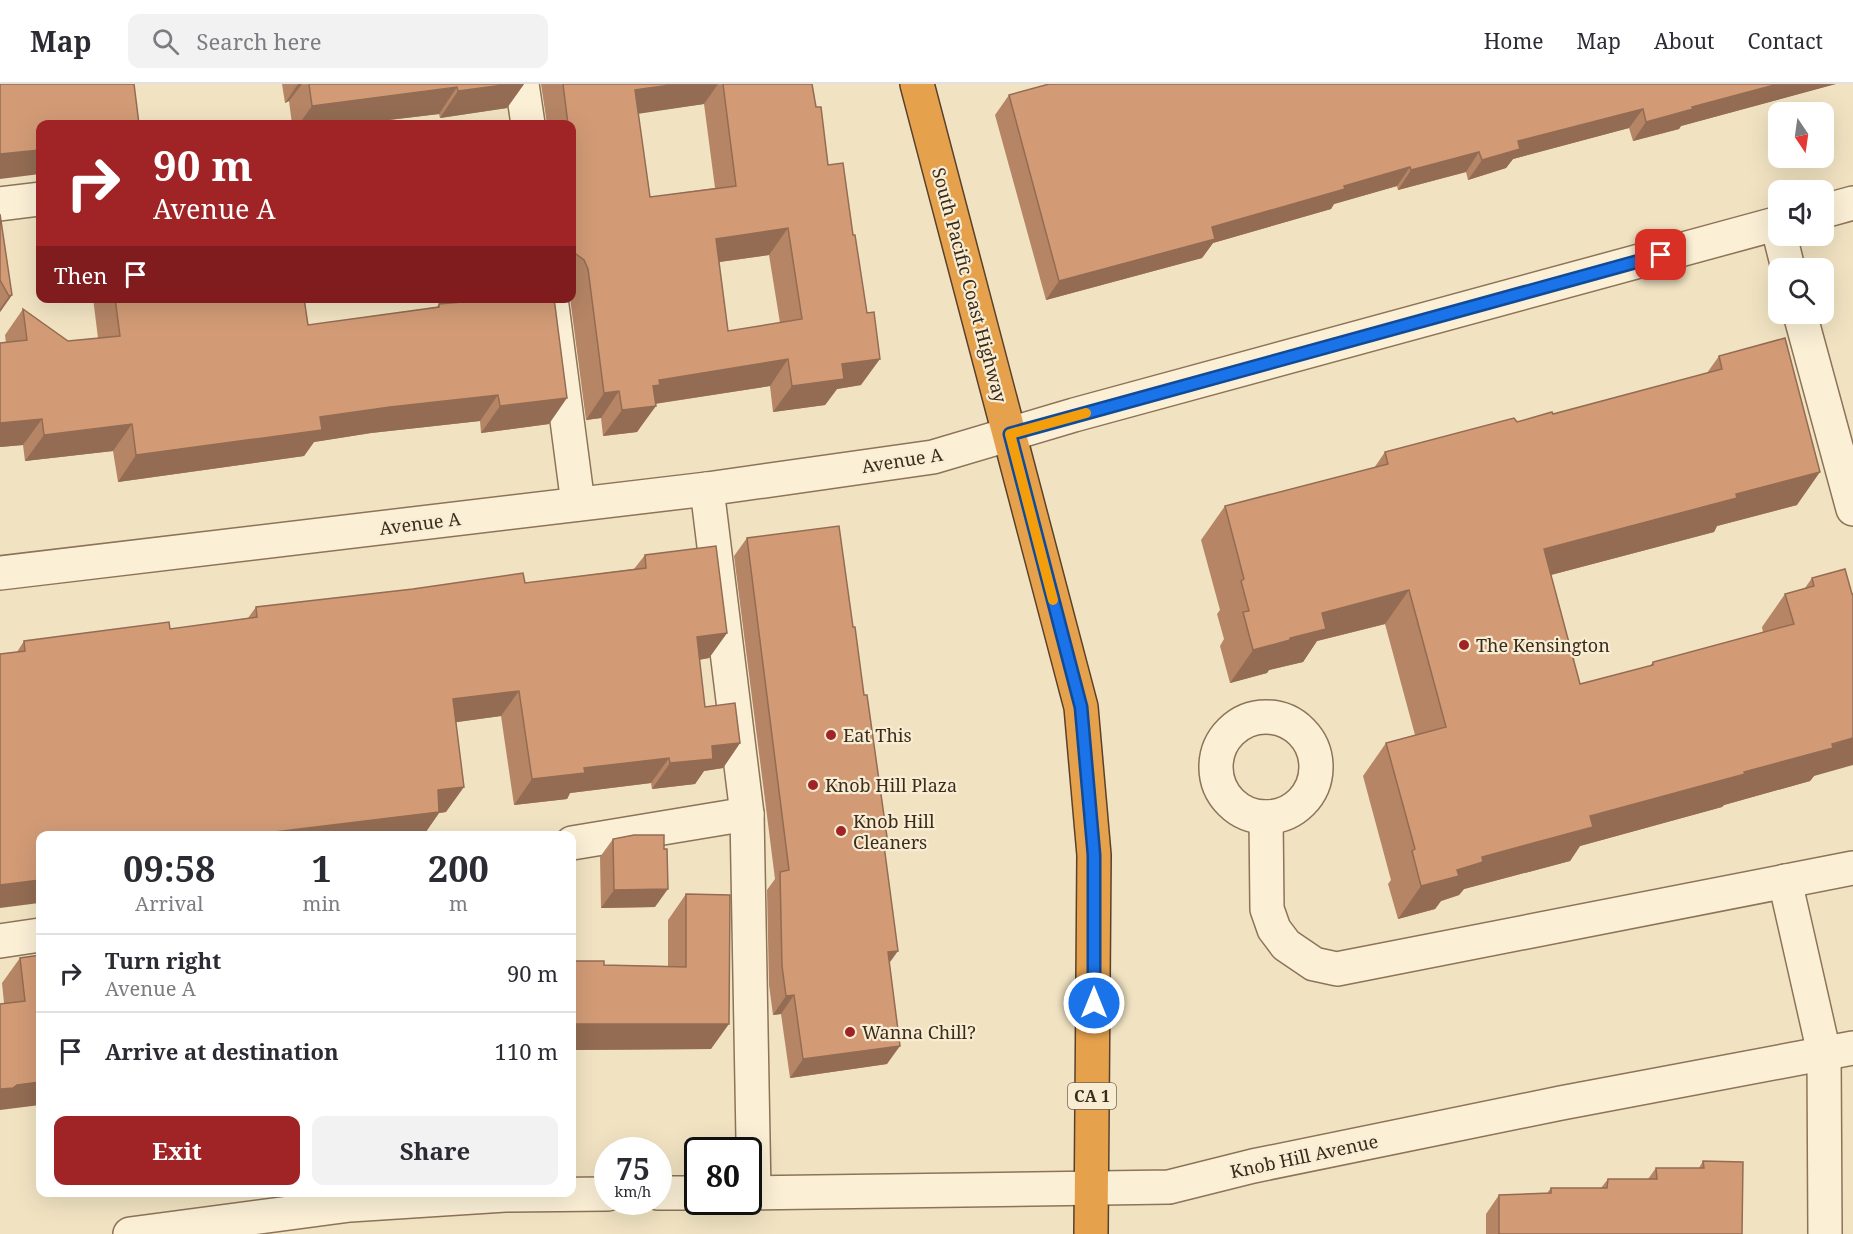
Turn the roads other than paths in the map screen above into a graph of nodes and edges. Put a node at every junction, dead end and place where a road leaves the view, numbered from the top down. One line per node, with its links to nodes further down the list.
1 (522, 84): 3 (street)
2 (917, 84): 11 (highway, South Pacific Coast Highway / CA 1)
3 (527, 120)
4 (36, 200): 6 (street)
5 (1853, 203): 7 (street)
6 (0, 204)
7 (1834, 208)
8 (1768, 232): 11 (street, Avenue A)
9 (552, 303): 13 (street)
10 (1803, 324): 14 (street)
11 (1010, 434): 12 (street, Avenue A); 25 (highway, South Pacific Coast Highway / CA 1)
12 (707, 489): 13 (street, Avenue A); 16 (street)
13 (578, 504): 15 (street, Avenue A)
14 (1853, 509)
15 (0, 573)
16 (747, 814): 18 (street); 24 (street)
17 (1266, 817): 20 (street)
18 (576, 842)
19 (1853, 868): 20 (street)
20 (1785, 881): 23 (street)
21 (36, 935): 22 (street)
22 (0, 941)
23 (1839, 1050): 25 (street, Knob Hill Avenue); 33 (street)
24 (750, 1137)
25 (1092, 1189): 26 (street, Knob Hill Avenue); 32 (highway, South Pacific Coast Highway / CA 1)
26 (762, 1192)
27 (576, 1194): 28 (street)
28 (594, 1194)
29 (493, 1197): 30 (street)
30 (350, 1220): 31 (street)
31 (130, 1234)
32 (1091, 1234)
33 (1825, 1234)

